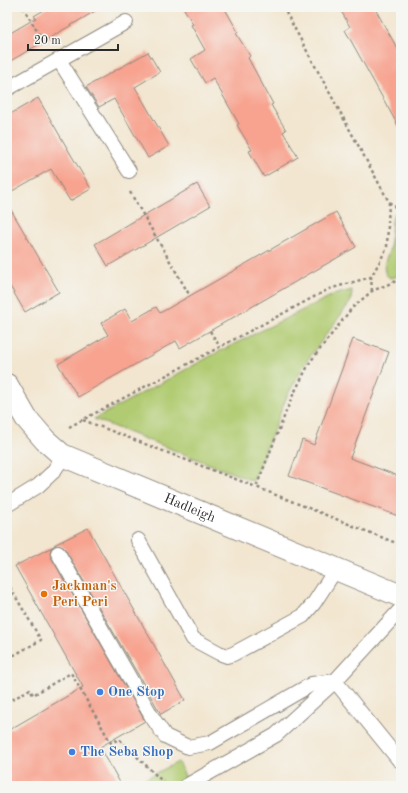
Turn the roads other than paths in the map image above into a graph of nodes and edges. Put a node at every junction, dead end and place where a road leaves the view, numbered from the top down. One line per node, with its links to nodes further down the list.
1 (126, 22): 2 (lane)
2 (57, 61): 3 (lane); 4 (lane)
3 (7, 89)
4 (129, 171)
5 (7, 385): 6 (street, Hadleigh)
6 (62, 454): 7 (lane); 10 (street, Hadleigh)
7 (7, 505)
8 (138, 540): 10 (lane)
9 (58, 553): 13 (lane)
10 (336, 569): 11 (street, Hadleigh)
11 (401, 596)
12 (401, 609): 13 (lane)
13 (335, 681): 14 (lane); 15 (lane)
14 (398, 760)
15 (186, 786)

